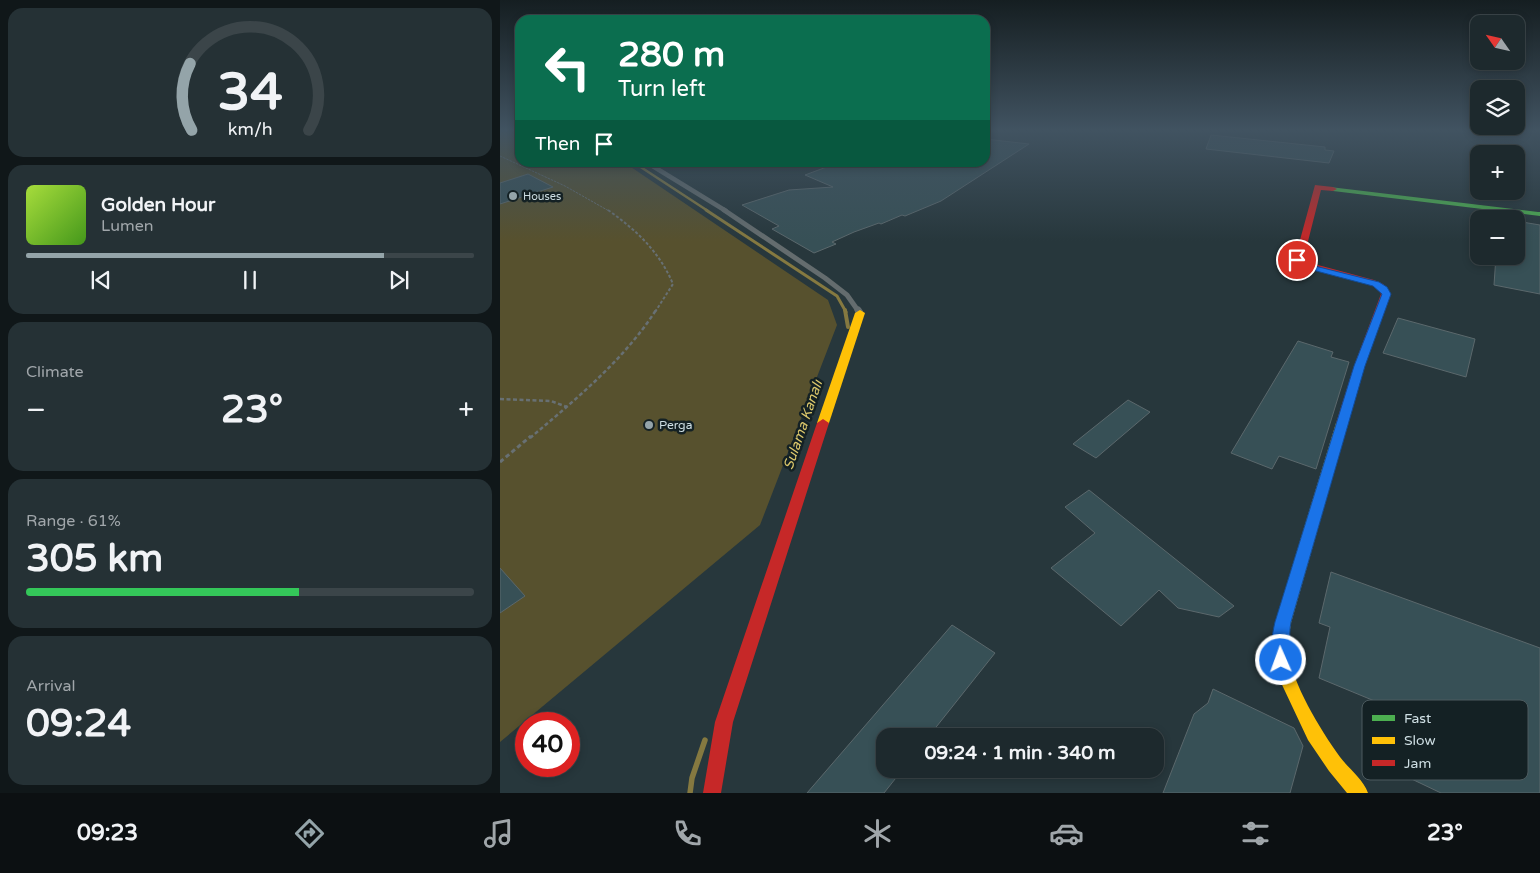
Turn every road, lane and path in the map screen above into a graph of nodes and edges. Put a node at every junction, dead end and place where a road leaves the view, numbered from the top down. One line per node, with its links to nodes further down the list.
1 (523, 167): 6 (path)
2 (654, 167): 4 (lane)
3 (1538, 214): 9 (street)
4 (860, 313): 8 (street)
5 (500, 399): 6 (path)
6 (567, 407): 7 (path)
7 (500, 462)
8 (712, 793)
9 (1359, 793)

